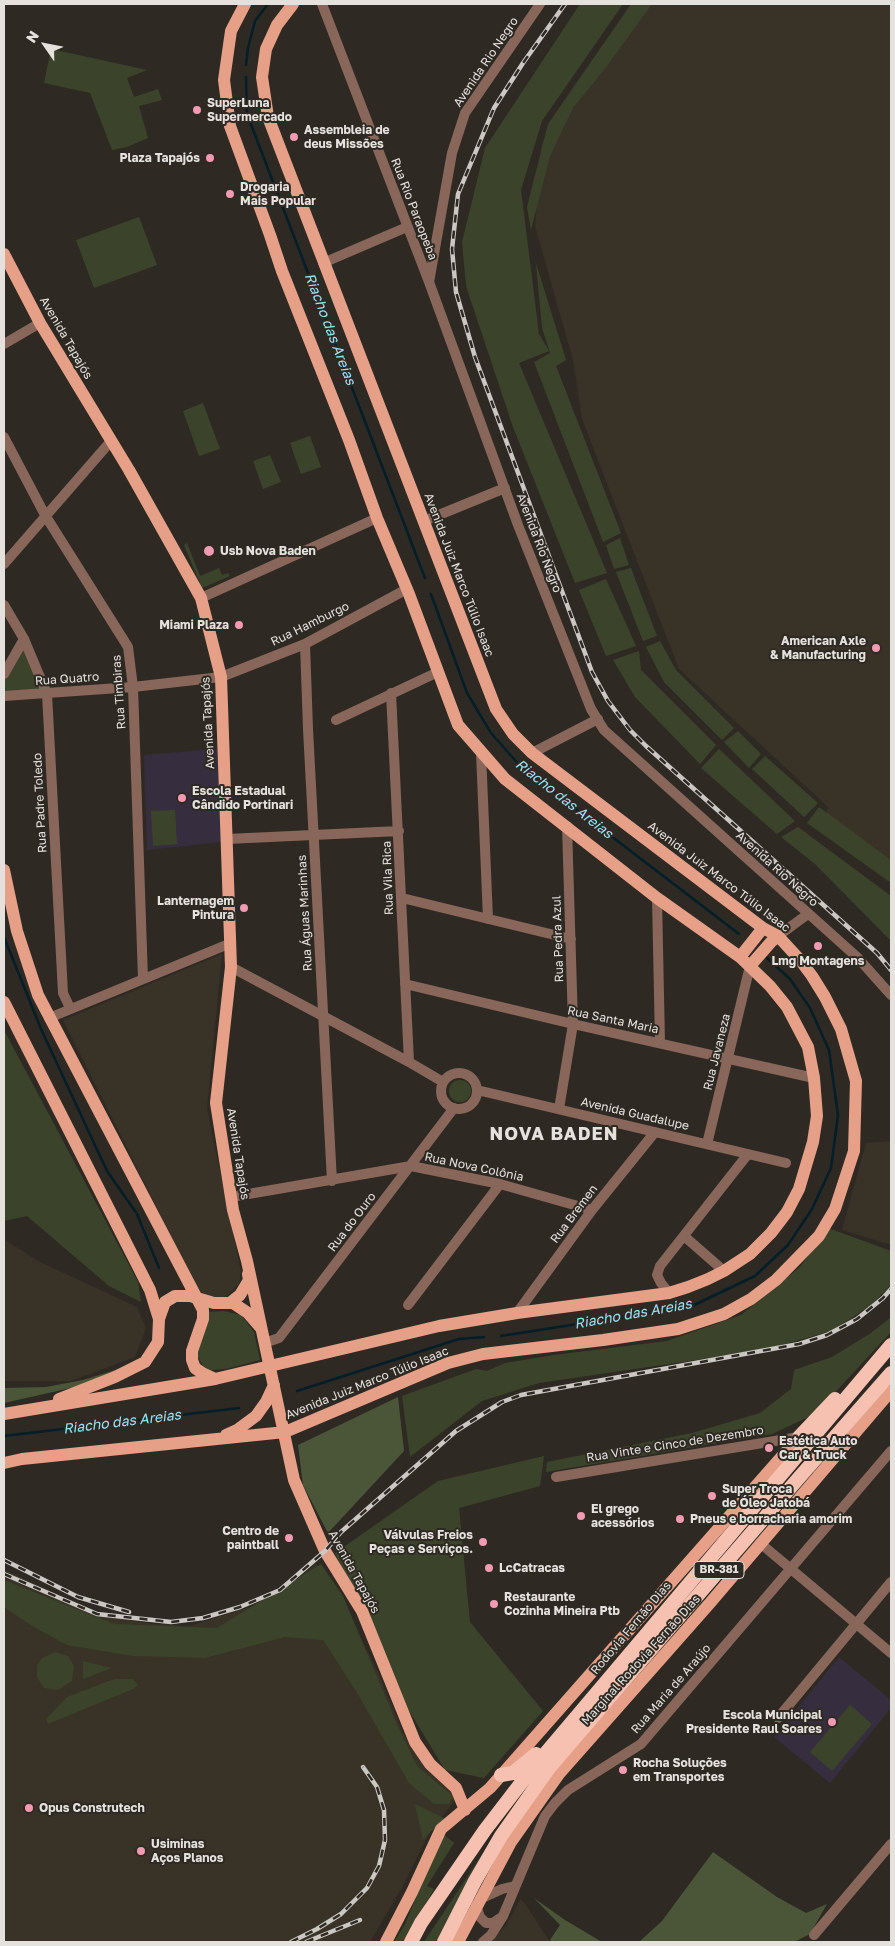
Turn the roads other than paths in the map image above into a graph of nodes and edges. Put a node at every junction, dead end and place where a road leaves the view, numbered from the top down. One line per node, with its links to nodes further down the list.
1 (245, 4): 15 (main road, Avenida Juiz Marco Túlio Isaac)
2 (293, 4): 7 (main road, Avenida Juiz Marco Túlio Isaac)
3 (322, 4): 5 (street, Rua Rio Paraopeba)
4 (540, 4): 8 (street, Avenida Rio Negro)
5 (407, 227): 7 (street); 8 (street, Rua Rio Paraopeba)
6 (4, 254): 9 (main road, Avenida Tapajós)
7 (323, 262): 16 (main road, Avenida Juiz Marco Túlio Isaac)
8 (429, 282): 13 (street, Avenida Rio Negro)
9 (40, 323): 10 (street); 12 (main road, Avenida Tapajós)
10 (4, 344)
11 (4, 437): 14 (street, Rua Timbiras)
12 (111, 441): 14 (street); 19 (main road, Avenida Tapajós)
13 (505, 488): 16 (street); 31 (street, Avenida Rio Negro)
14 (45, 515): 17 (street); 26 (street, Rua Timbiras)
15 (377, 518): 18 (main road, Avenida Juiz Marco Túlio Isaac); 19 (street)
16 (424, 521): 33 (main road, Avenida Juiz Marco Túlio Isaac)
17 (4, 564)
18 (407, 589): 22 (street, Rua Hamburgo); 23 (main road, Avenida Juiz Marco Túlio Isaac)
19 (201, 598): 25 (main road, Avenida Tapajós)
20 (4, 605): 21 (street, Rua Padre Toledo)
21 (24, 639): 24 (street); 27 (street, Rua Padre Toledo)
22 (305, 644): 25 (street, Rua Hamburgo); 36 (street, Rua Águas Marinhas)
23 (438, 672): 28 (street); 32 (main road, Avenida Juiz Marco Túlio Isaac)
24 (4, 674)
25 (221, 677): 26 (street, Rua Quatro); 37 (main road, Avenida Tapajós)
26 (133, 687): 27 (street, Rua Quatro); 50 (street, Rua Timbiras)
27 (47, 694): 29 (street, Rua Quatro); 54 (street, Rua Padre Toledo)
28 (391, 694): 30 (street); 35 (street, Rua Vila Rica)
29 (4, 696)
30 (336, 720)
31 (598, 720): 33 (street); 41 (street, Avenida Rio Negro)
32 (481, 752): 34 (main road, Avenida Juiz Marco Túlio Isaac); 42 (street)
33 (532, 753): 43 (main road, Avenida Juiz Marco Túlio Isaac)
34 (567, 826): 40 (main road, Avenida Juiz Marco Túlio Isaac); 45 (street, Rua Pedra Azul)
35 (399, 831): 36 (street); 39 (street, Rua Vila Rica)
36 (314, 834): 37 (street); 55 (street, Rua Águas Marinhas)
37 (227, 839): 46 (main road, Avenida Tapajós)
38 (4, 870): 56 (main road)
39 (402, 898): 42 (street); 51 (street, Rua Vila Rica)
40 (657, 898): 47 (main road, Avenida Juiz Marco Túlio Isaac); 58 (street)
41 (808, 914): 44 (street); 52 (street, Avenida Rio Negro)
42 (488, 919): 45 (street)
43 (763, 928): 44 (main road, Avenida Juiz Marco Túlio Isaac); 47 (main road)
44 (778, 936): 48 (main road); 93 (main road, Avenida Juiz Marco Túlio Isaac)
45 (571, 939): 57 (street, Rua Pedra Azul)
46 (231, 943): 49 (main road, Avenida Tapajós); 50 (street)
47 (740, 958): 48 (main road, Avenida Juiz Marco Túlio Isaac)
48 (750, 966): 59 (street, Rua Javaneza); 61 (main road, Avenida Juiz Marco Túlio Isaac)
49 (232, 967): 55 (street); 73 (main road, Avenida Tapajós)
50 (143, 979): 54 (street)
51 (406, 984): 57 (street, Rua Santa Maria); 60 (street, Rua Vila Rica)
52 (891, 995)
53 (4, 1002): 83 (main road)
54 (70, 1008): 56 (street)
55 (323, 1016): 60 (street); 71 (street, Rua Águas Marinhas)
56 (49, 1018): 79 (main road)
57 (573, 1024): 58 (street, Rua Santa Maria); 65 (street, Rua Pedra Azul)
58 (660, 1043): 59 (street, Rua Santa Maria)
59 (729, 1058): 61 (street, Rua Santa Maria); 67 (street, Rua Javaneza)
60 (409, 1062): 62 (street)
61 (814, 1078): 77 (main road, Avenida Juiz Marco Túlio Isaac)
62 (443, 1082): 63 (street); 64 (street)
63 (477, 1090): 64 (street); 65 (street, Avenida Guadalupe)
64 (454, 1108): 70 (street, Rua do Ouro)
65 (559, 1109): 66 (street, Avenida Guadalupe)
66 (655, 1132): 67 (street, Avenida Guadalupe); 74 (street, Rua Bremen)
67 (707, 1144): 68 (street, Avenida Guadalupe)
68 (748, 1154): 69 (street, Avenida Guadalupe); 75 (street)
69 (786, 1163)
70 (411, 1166): 71 (street, Rua Nova Colônia); 72 (street, Rua Nova Colônia); 85 (street, Rua do Ouro)
71 (332, 1181): 73 (street, Rua Nova Colônia)
72 (500, 1184): 74 (street, Rua Nova Colônia); 81 (street)
73 (231, 1197): 76 (main road, Avenida Tapajós)
74 (592, 1210): 82 (street, Rua Bremen)
75 (684, 1236): 77 (street); 78 (street)
76 (248, 1262): 80 (main road); 85 (main road, Avenida Tapajós)
77 (724, 1271): 78 (main road, Avenida Juiz Marco Túlio Isaac)
78 (669, 1293): 82 (main road, Avenida Juiz Marco Túlio Isaac)
79 (197, 1299): 80 (main road); 83 (main road); 88 (main road)
80 (230, 1303): 85 (main road)
81 (408, 1306)
82 (517, 1313): 88 (main road, Avenida Juiz Marco Túlio Isaac)
83 (159, 1319): 91 (main road)
84 (891, 1341): 94 (highway)
85 (264, 1342): 89 (main road, Avenida Tapajós)
86 (891, 1345): 105 (highway, Rodovia Fernão Dias / BR-381)
87 (891, 1373): 117 (highway, BR-381)
88 (215, 1379): 91 (main road, Avenida Juiz Marco Túlio Isaac)
89 (273, 1382): 93 (main road, Avenida Tapajós); 95 (main road)
90 (891, 1392): 99 (main road, Marginal Rodovia Fernão Dias / BR-381)
91 (35, 1408): 92 (main road, Avenida Juiz Marco Túlio Isaac)
92 (4, 1414)
93 (285, 1432): 95 (main road, Avenida Juiz Marco Túlio Isaac); 107 (main road, Avenida Tapajós)
94 (799, 1437): 98 (street, Rua Vinte e Cinco de Dezembro); 106 (main road, BR-381)
95 (217, 1440): 97 (main road, Avenida Juiz Marco Túlio Isaac)
96 (891, 1452): 100 (street, Rua Maria de Araújo)
97 (4, 1463)
98 (556, 1477)
99 (760, 1543): 100 (street); 112 (main road, Marginal Rodovia Fernão Dias / BR-381)
100 (791, 1569): 102 (street); 111 (street, Rua Maria de Araújo)
101 (891, 1582): 102 (street)
102 (855, 1624): 103 (street); 104 (street)
103 (891, 1654)
104 (778, 1718)
105 (556, 1739): 106 (highway, BR-381); 116 (highway, Rodovia Fernão Dias / BR-381)
106 (501, 1775): 108 (main road, BR-381)
107 (456, 1788): 108 (main road); 109 (main road, Avenida Tapajós)
108 (490, 1788): 109 (main road, BR-381)
109 (465, 1810): 115 (main road, BR-381)
110 (891, 1844): 114 (street)
111 (515, 1886): 112 (street); 113 (street, Rua Maria de Araújo)
112 (478, 1902): 113 (street); 118 (main road, Marginal Rodovia Fernão Dias / BR-381)
113 (503, 1916): 119 (street, Rua Maria de Araújo)
114 (814, 1935)
115 (386, 1942)
116 (411, 1942)
117 (444, 1942)
118 (458, 1942)
119 (483, 1942)

